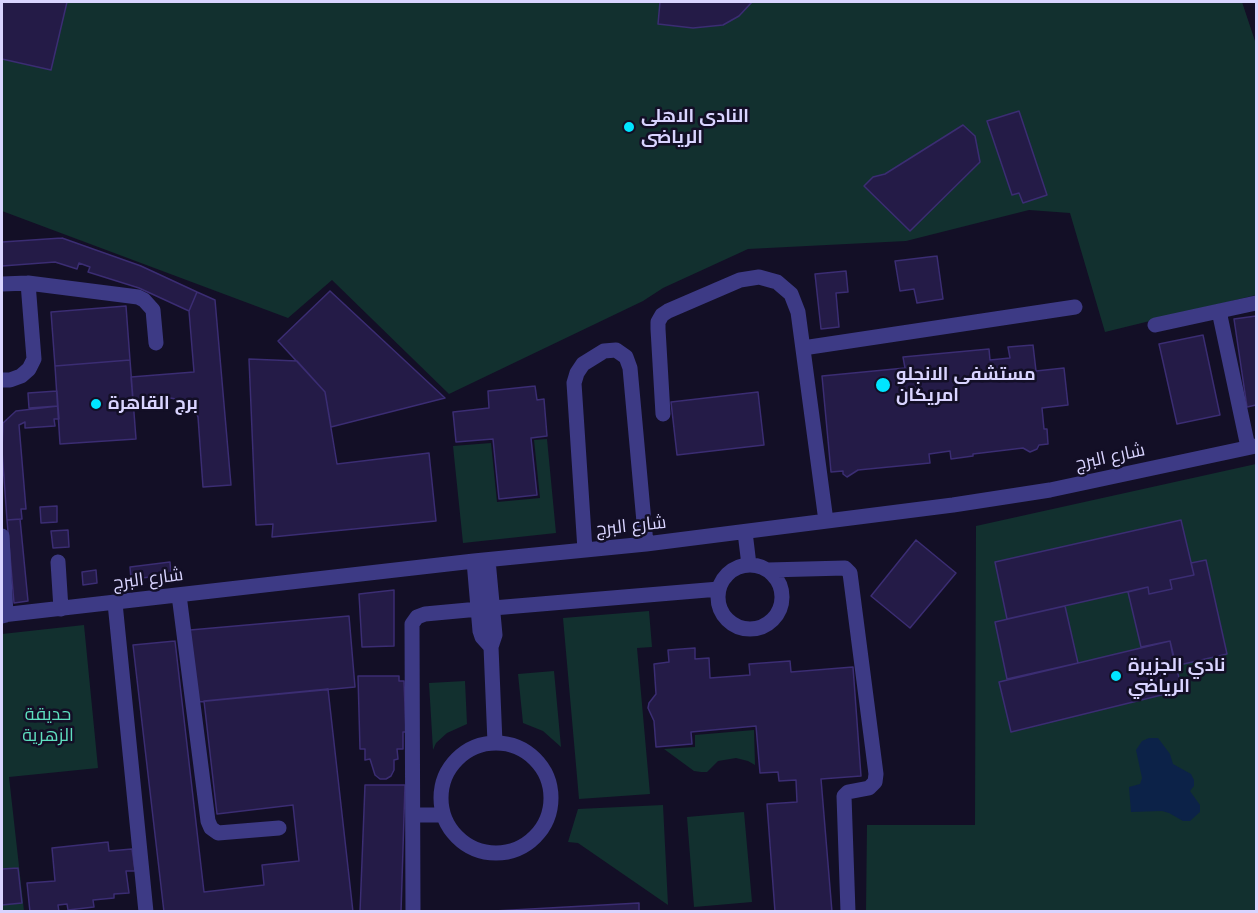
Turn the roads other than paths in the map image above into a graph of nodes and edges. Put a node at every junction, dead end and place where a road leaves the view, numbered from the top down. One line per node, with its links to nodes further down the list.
1 (28, 283): 2 (street); 7 (street); 9 (street)
2 (2, 285)
3 (1257, 303): 5 (street)
4 (1075, 308): 8 (street)
5 (1219, 311): 6 (street); 11 (street)
6 (1155, 326)
7 (156, 343)
8 (803, 348): 10 (street); 12 (street)
9 (2, 380)
10 (663, 414)
11 (1252, 446): 12 (street, شارع البرج)
12 (826, 521): 13 (street, شارع البرج)
13 (745, 532): 15 (street, شارع البرج); 19 (street)
14 (2, 536): 26 (street)
15 (646, 544): 16 (street, شارع البرج); 16 (street)
16 (585, 550): 17 (street, شارع البرج)
17 (481, 561): 22 (street, شارع البرج); 25 (street)
18 (58, 562): 24 (street)
19 (749, 565): 20 (street); 21 (street)
20 (768, 570): 21 (street); 33 (street)
21 (719, 589): 25 (street)
22 (179, 596): 23 (street, شارع البرج); 30 (street)
23 (115, 603): 24 (street, شارع البرج); 31 (street)
24 (61, 609): 26 (street, شارع البرج)
25 (486, 609): 27 (street); 28 (street)
26 (3, 615)
27 (495, 742): 29 (street); 29 (street)
28 (413, 815): 29 (street); 32 (street)
29 (444, 815)
30 (279, 828)
31 (146, 912)
32 (413, 912)
33 (848, 912)

